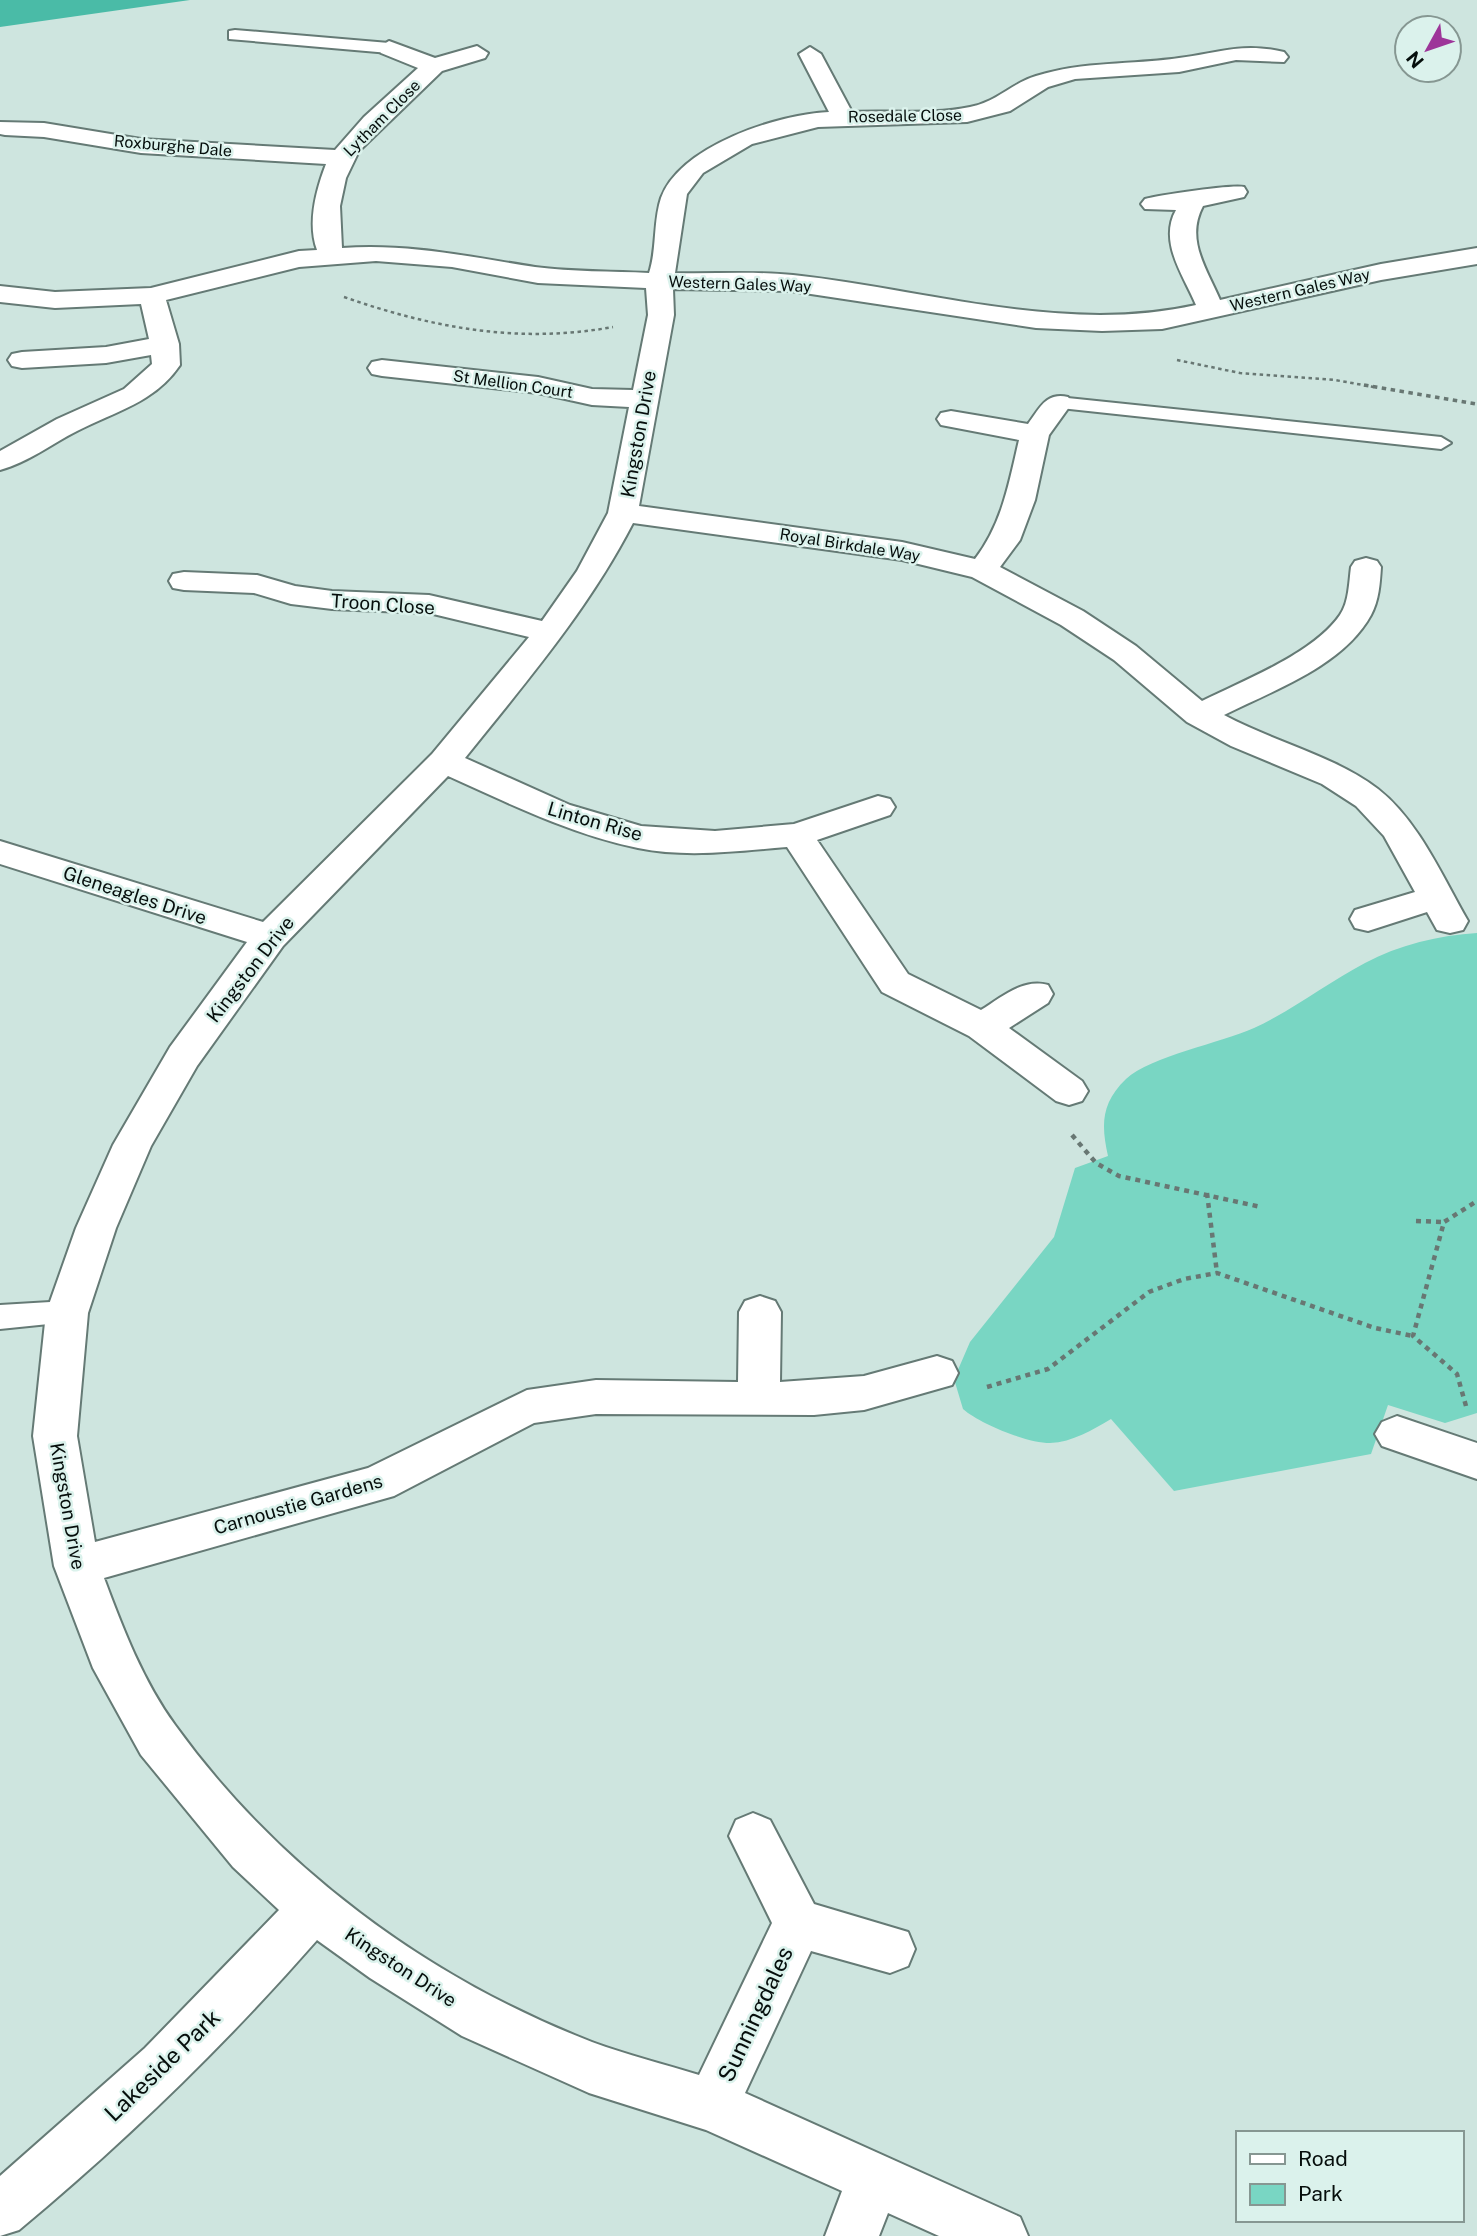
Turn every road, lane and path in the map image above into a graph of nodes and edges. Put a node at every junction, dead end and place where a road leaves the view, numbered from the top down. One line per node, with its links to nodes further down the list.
1 (1230, 29): 5 (street)
2 (235, 35): 3 (lane)
3 (389, 48): 8 (street, Lytham Close)
4 (477, 53): 8 (street, Lytham Close)
5 (1236, 53): 7 (street, Rosedale Close); 9 (street, Rosedale Close)
6 (810, 54): 9 (street)
7 (1276, 57)
8 (434, 66): 11 (street, Lytham Close)
9 (843, 117): 20 (street, Rosedale Close)
10 (2, 122): 11 (street, Roxburghe Dale)
11 (342, 158): 15 (street, Lytham Close)
12 (1236, 192): 13 (street)
13 (1193, 201): 14 (street); 21 (street)
14 (1154, 204)
15 (332, 255): 19 (street, Western Gales Way); 20 (street, Western Gales Way)
16 (1477, 256): 21 (street, Western Gales Way)
17 (334, 293): 20 (path)
18 (0, 294): 19 (street, Western Gales Way)
19 (151, 296): 22 (street)
20 (660, 298): 21 (street, Western Gales Way); 26 (street, Kingston Drive)
21 (1211, 310)
22 (165, 344): 24 (street); 32 (street)
23 (1168, 358): 28 (path)
24 (22, 360)
25 (382, 368): 26 (street, St Mellion Court)
26 (643, 399): 33 (street, Kingston Drive)
27 (1058, 403): 30 (street); 31 (lane)
28 (1477, 404)
29 (951, 419): 30 (street)
30 (1035, 434): 36 (street)
31 (1441, 443)
32 (0, 461)
33 (624, 513): 36 (street, Royal Birkdale Way); 39 (street, Kingston Drive)
34 (290, 561): 38 (street)
35 (1366, 568): 40 (street)
36 (982, 570): 40 (street, Royal Birkdale Way)
37 (184, 581): 38 (street, Troon Close)
38 (257, 584): 39 (street, Troon Close)
39 (550, 632): 41 (street, Kingston Drive)
40 (1199, 715): 45 (street, Royal Birkdale Way)
41 (444, 761): 43 (street, Linton Rise); 46 (street, Kingston Drive)
42 (878, 807): 43 (street, Linton Rise)
43 (797, 835): 48 (street)
44 (0, 852): 46 (street, Gleneagles Drive)
45 (1368, 919)
46 (270, 937): 57 (street, Kingston Drive)
47 (1035, 994): 48 (street)
48 (982, 1027): 49 (street)
49 (1069, 1091): 50 (path)
50 (1207, 1193): 52 (path); 55 (path)
51 (1477, 1201): 54 (path)
52 (1261, 1207)
53 (1416, 1221): 54 (path)
54 (1444, 1222): 59 (path)
55 (1217, 1273): 59 (path); 60 (path)
56 (760, 1312): 61 (street)
57 (66, 1313): 58 (lane); 65 (street, Kingston Drive)
58 (0, 1317)
59 (1413, 1336): 62 (path)
60 (937, 1373): 61 (street, Carnoustie Gardens)
61 (759, 1401): 65 (street, Carnoustie Gardens)
62 (1469, 1419)
63 (1397, 1434): 64 (street)
64 (1477, 1461)
65 (77, 1566): 67 (street, Kingston Drive)
66 (753, 1836): 68 (street, Sunningdales)
67 (313, 1908): 70 (street, Kingston Drive); 72 (street, Lakeside Park)
68 (798, 1923): 69 (street, Sunningdales); 70 (street, Sunningdales)
69 (890, 1949)
70 (712, 2105): 71 (street, Kingston Drive)
71 (874, 2177): 73 (street); 74 (street, Kingston Drive)
72 (0, 2211)
73 (852, 2236)
74 (1001, 2236)

